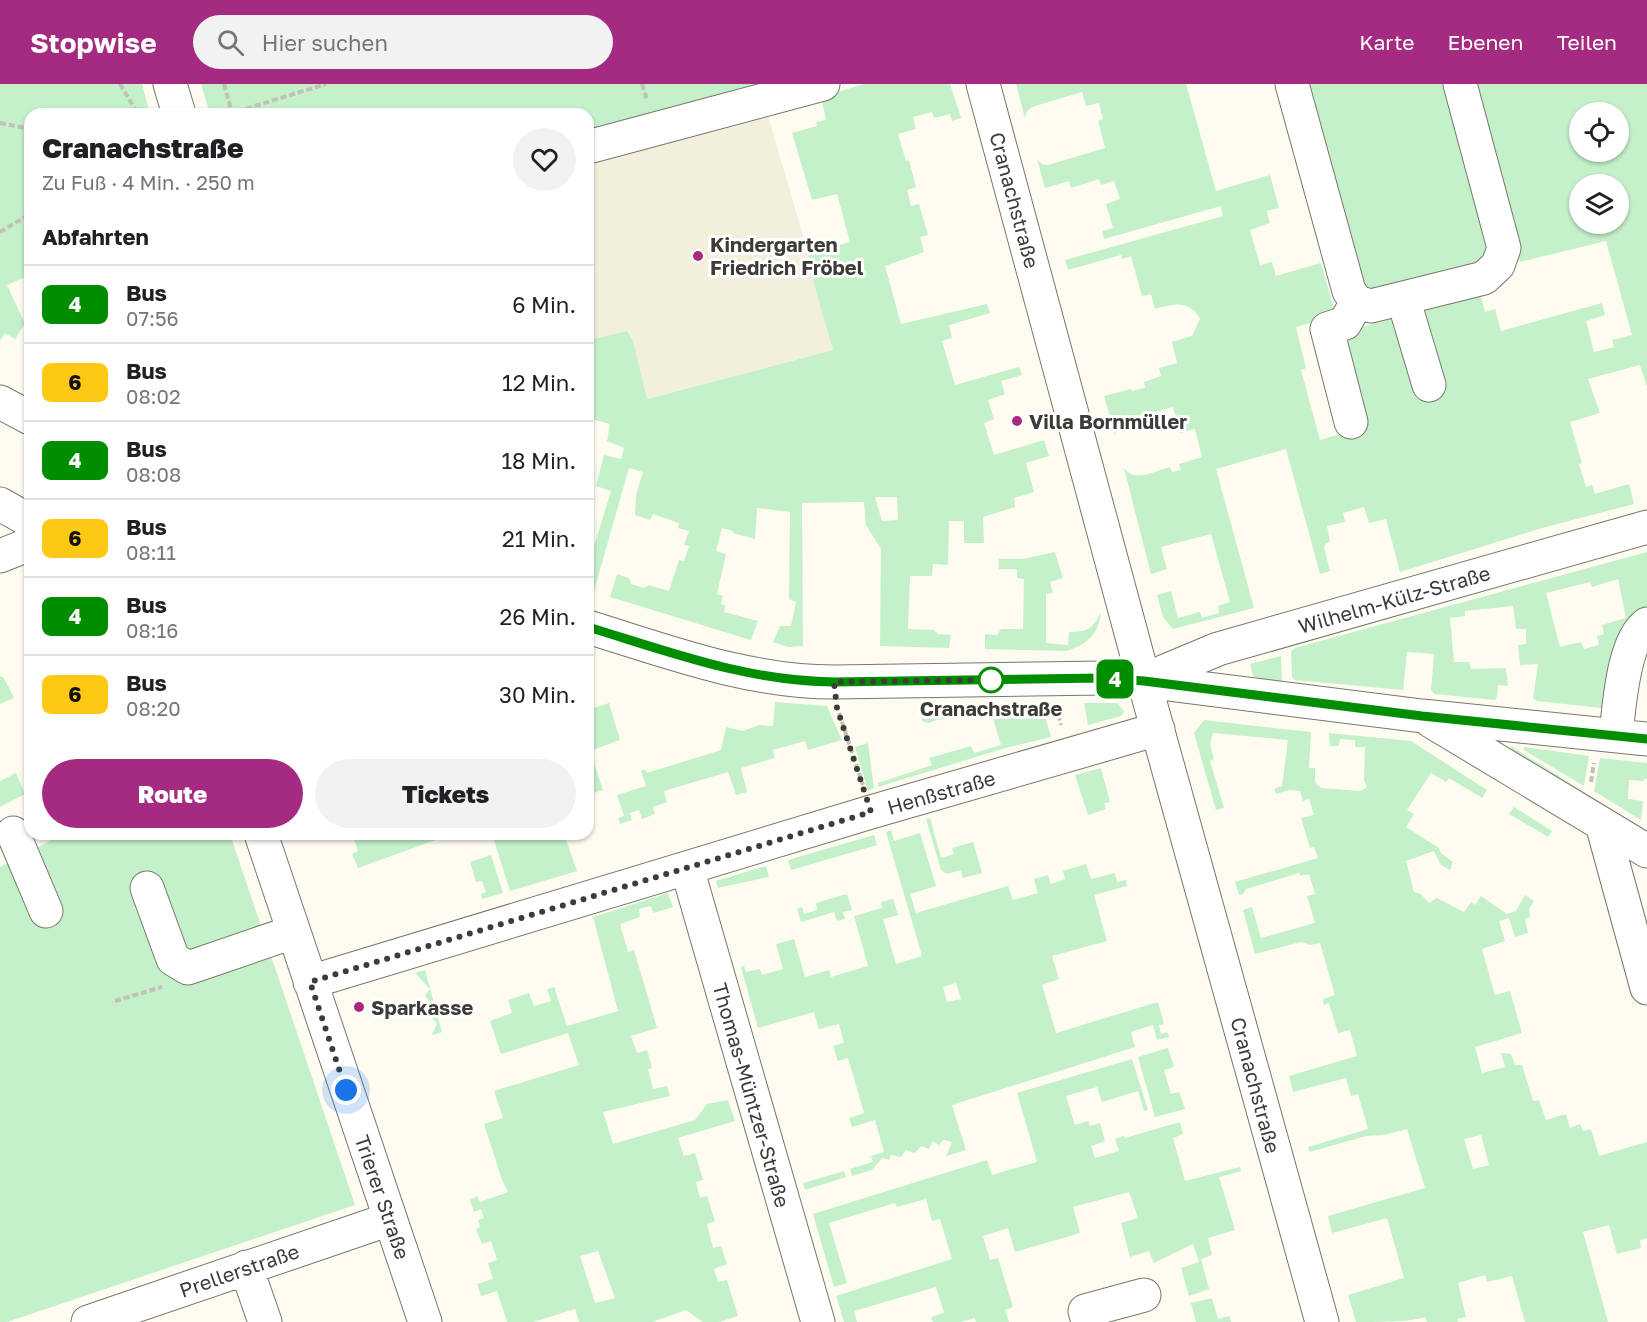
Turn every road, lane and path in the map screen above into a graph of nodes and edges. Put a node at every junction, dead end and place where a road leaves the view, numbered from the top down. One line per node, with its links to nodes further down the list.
1 (120, 84): 11 (path)
2 (170, 84): 12 (street)
3 (224, 84): 13 (path)
4 (326, 84): 14 (path)
5 (642, 84): 10 (path)
6 (823, 84): 17 (street)
7 (983, 84): 34 (street, Cranachstraße)
8 (1292, 84): 21 (street)
9 (1460, 84): 20 (street)
10 (648, 101)
11 (134, 108)
12 (177, 108)
13 (230, 108)
14 (250, 108)
15 (0, 123): 16 (path)
16 (24, 128)
17 (594, 145)
18 (24, 218): 19 (path)
19 (0, 232)
20 (1403, 298): 21 (street); 22 (street)
21 (1357, 302): 25 (street)
22 (1429, 385)
23 (0, 402): 24 (street)
24 (24, 415)
25 (1351, 422)
26 (0, 504): 27 (street)
27 (24, 518)
28 (1647, 526): 34 (street, Wilhelm-Külz-Straße)
29 (24, 546): 30 (street)
30 (0, 556)
31 (1647, 624): 38 (street)
32 (594, 629): 35 (street)
33 (1050, 680): 34 (street); 35 (street); 39 (path)
34 (1144, 681): 36 (street); 37 (street, Cranachstraße)
35 (834, 682): 42 (path)
36 (1422, 716): 38 (street); 43 (street)
37 (1158, 729): 39 (street, Henßstraße); 63 (street, Cranachstraße)
38 (1632, 737)
39 (1069, 755): 42 (street, Henßstraße)
40 (1595, 760): 41 (path)
41 (1590, 791)
42 (871, 812): 47 (street, Henßstraße)
43 (1602, 824): 46 (street); 53 (street)
44 (14, 832): 49 (street)
45 (263, 840): 50 (street, Trierer Straße)
46 (1647, 851)
47 (687, 868): 51 (street, Henßstraße); 61 (street, Thomas-Müntzer-Straße)
48 (147, 888): 50 (street)
49 (46, 911)
50 (293, 932): 51 (street, Trierer Straße)
51 (310, 982): 55 (street, Trierer Straße)
52 (170, 984): 54 (path)
53 (1647, 988)
54 (115, 1001)
55 (390, 1219): 56 (street, Prellerstraße); 60 (street, Trierer Straße)
56 (246, 1267): 58 (street, Prellerstraße); 59 (street)
57 (1144, 1295): 62 (street)
58 (88, 1322)
59 (265, 1322)
60 (425, 1322)
61 (818, 1322)
62 (1088, 1322)
63 (1322, 1322)

